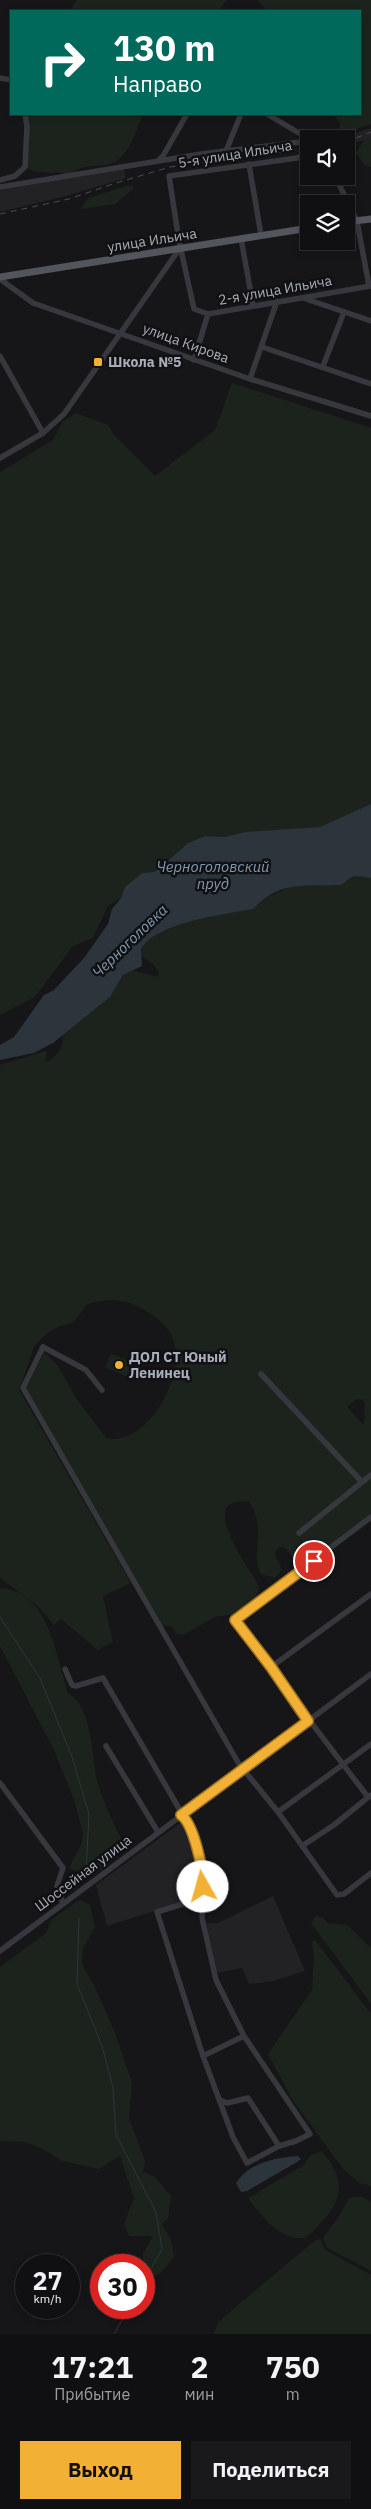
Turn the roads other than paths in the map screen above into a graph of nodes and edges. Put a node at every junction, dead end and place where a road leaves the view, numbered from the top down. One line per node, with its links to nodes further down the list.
1 (25, 115): 11 (street)
2 (186, 115): 9 (street)
3 (241, 115): 7 (street)
4 (269, 115): 5 (street)
5 (300, 134)
6 (300, 141): 7 (street)
7 (226, 151): 9 (street)
8 (300, 156): 10 (street, 5-я улица Ильича)
9 (159, 160): 14 (street)
10 (249, 164): 12 (street, 5-я улица Ильича); 18 (street)
11 (0, 180)
12 (168, 181): 20 (street, 2-я улица Ильича)
13 (340, 185): 16 (street)
14 (0, 187)
15 (371, 219): 16 (main road)
16 (357, 220): 22 (street)
17 (300, 229): 18 (main road, улица Ильича)
18 (261, 235): 19 (main road, улица Ильича)
19 (241, 238): 20 (main road, улица Ильича); 25 (street)
20 (180, 248): 21 (main road, улица Ильича); 27 (street, 2-я улица Ильича); 29 (street)
21 (0, 278): 29 (street, улица Кирова)
22 (370, 286): 23 (street, 2-я улица Ильича)
23 (301, 298): 24 (street, 2-я улица Ильича); 26 (street)
24 (277, 301): 25 (street, 2-я улица Ильича); 30 (street)
25 (252, 305): 27 (street, 2-я улица Ильича)
26 (344, 312): 28 (street); 33 (street)
27 (208, 314): 32 (street)
28 (371, 321)
29 (121, 333): 32 (street, улица Кирова); 38 (street)
30 (262, 347): 33 (street); 34 (street)
31 (0, 356): 38 (street)
32 (194, 360): 34 (street, улица Кирова)
33 (323, 366): 35 (street)
34 (250, 379): 37 (street, улица Кирова)
35 (371, 384)
36 (371, 408): 37 (street)
37 (369, 416)
38 (43, 433): 39 (street)
39 (0, 458)
40 (261, 1374): 43 (street)
41 (102, 1390): 54 (street)
42 (371, 1475): 43 (street)
43 (362, 1482): 45 (street)
44 (371, 1517): 47 (street)
45 (299, 1533)
46 (371, 1594): 47 (street)
47 (271, 1667): 50 (street)
48 (65, 1669): 58 (street)
49 (371, 1674): 50 (street, Шоссейная улица)
50 (308, 1721): 53 (street); 54 (street, Шоссейная улица)
51 (371, 1744): 53 (street)
52 (106, 1746): 59 (street)
53 (343, 1765): 56 (street); 57 (street)
54 (244, 1770): 57 (street); 58 (street, Шоссейная улица)
55 (0, 1783): 63 (street)
56 (369, 1796): 60 (street)
57 (278, 1812): 60 (street)
58 (181, 1815): 59 (street, Шоссейная улица); 62 (street)
59 (158, 1832): 63 (street, Шоссейная улица)
60 (302, 1846): 61 (street)
61 (371, 1873)
62 (202, 1898): 65 (street); 66 (street)
63 (63, 1904): 64 (street, Шоссейная улица)
64 (0, 1951)
65 (244, 2036): 66 (street); 68 (street)
66 (203, 2056): 67 (street)
67 (220, 2100): 68 (street); 68 (street)
68 (279, 2146)

